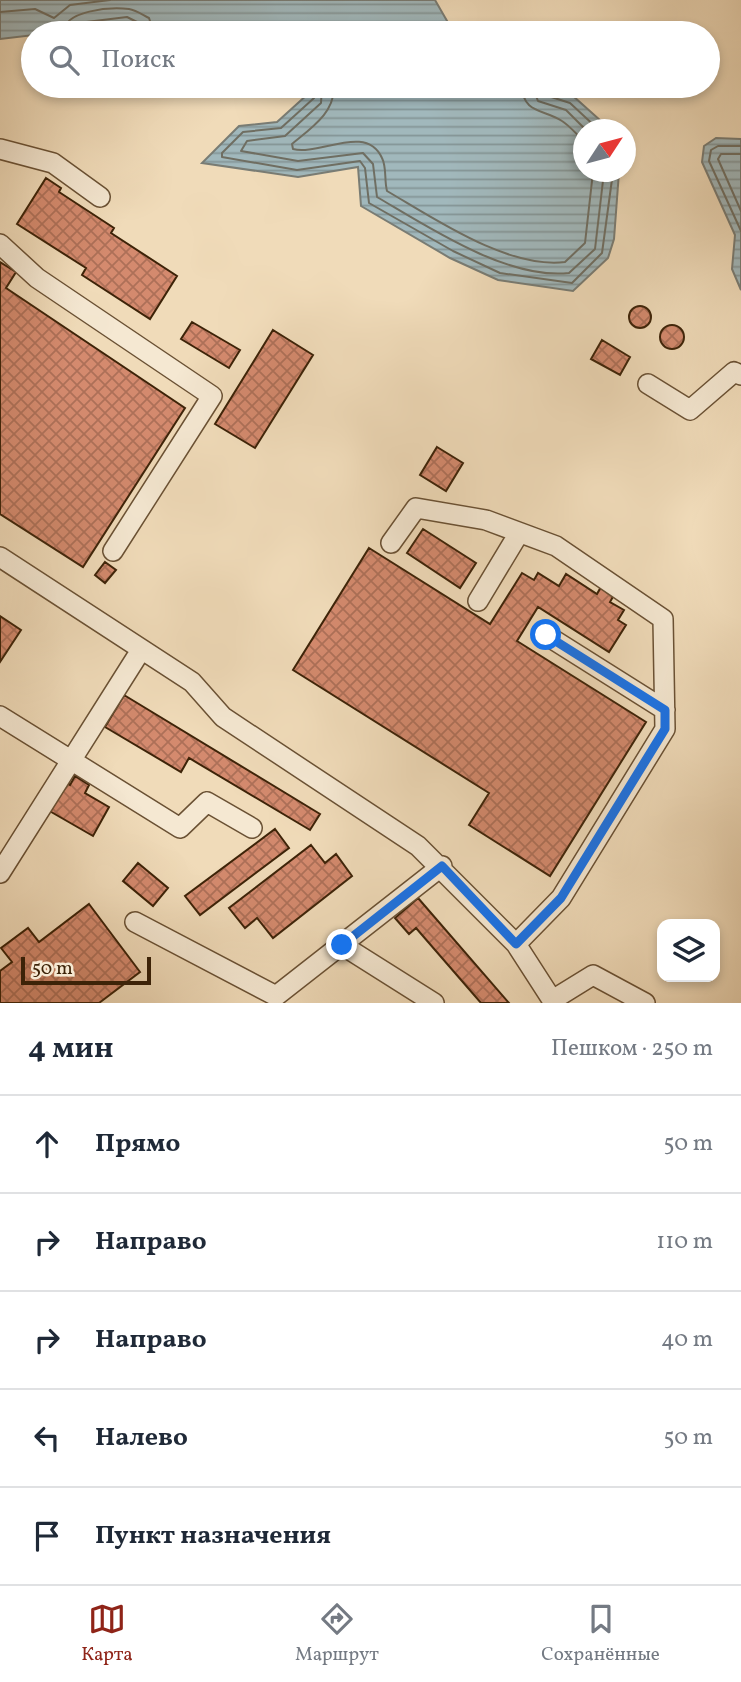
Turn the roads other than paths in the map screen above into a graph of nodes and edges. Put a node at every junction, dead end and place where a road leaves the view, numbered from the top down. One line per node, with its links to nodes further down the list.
1 (0, 149): 2 (lane)
2 (100, 197)
3 (0, 244): 8 (lane)
4 (741, 375): 5 (lane)
5 (648, 384)
6 (519, 533): 7 (lane); 10 (lane); 13 (lane)
7 (391, 543)
8 (113, 551)
9 (0, 557): 12 (lane)
10 (478, 601)
11 (546, 635): 13 (lane)
12 (141, 650): 15 (lane); 17 (lane)
13 (665, 710): 20 (lane)
14 (0, 716): 15 (lane)
15 (71, 761): 16 (lane); 18 (lane)
16 (252, 828)
17 (442, 866): 20 (lane); 21 (lane)
18 (0, 873)
19 (135, 922): 22 (lane)
20 (516, 944): 23 (lane)
21 (342, 945): 22 (lane); 24 (lane)
22 (276, 1000)
23 (554, 1001): 25 (lane)
24 (434, 1003)
25 (645, 1003)

